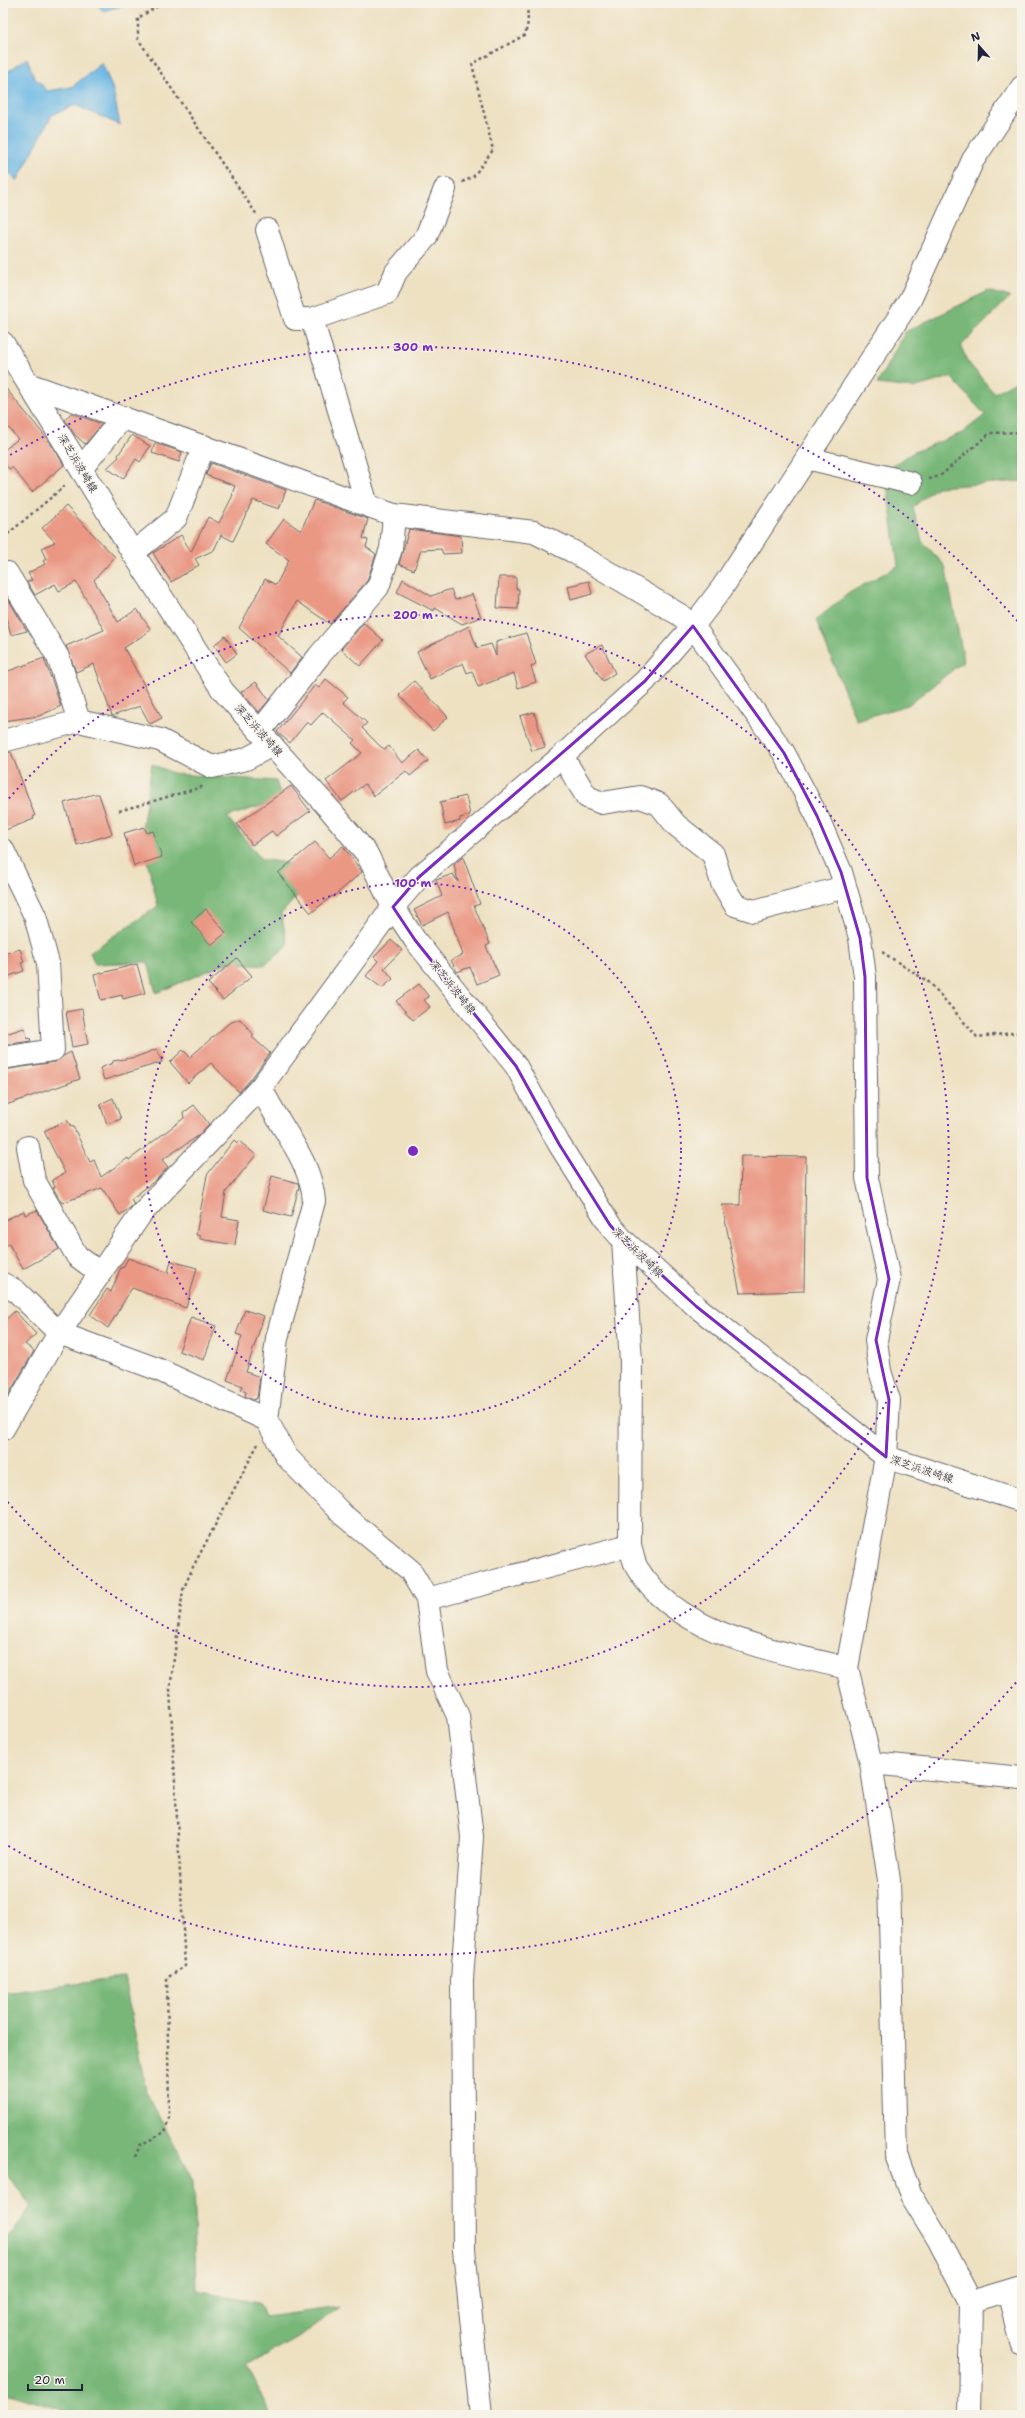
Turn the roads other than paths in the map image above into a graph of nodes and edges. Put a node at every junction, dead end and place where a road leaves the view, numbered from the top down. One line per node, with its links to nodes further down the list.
1 (1022, 87): 9 (street)
2 (445, 189): 4 (street)
3 (267, 230): 4 (street)
4 (312, 319): 12 (street)
5 (6, 355): 6 (street, 深芝浜波崎線)
6 (30, 385): 7 (street); 10 (street, 深芝浜波崎線)
7 (123, 417): 8 (street); 10 (street)
8 (204, 446): 12 (street); 14 (street)
9 (807, 458): 11 (street); 16 (street)
10 (82, 470): 14 (street, 深芝浜波崎線)
11 (911, 483)
12 (367, 505): 13 (street)
13 (394, 515): 16 (street); 18 (street)
14 (133, 553): 18 (street, 深芝浜波崎線)
15 (3, 573): 17 (street)
16 (693, 626): 20 (street); 22 (street)
17 (79, 721): 18 (street); 19 (street)
18 (266, 738): 23 (street, 深芝浜波崎線)
19 (3, 741)
20 (562, 756): 22 (street); 23 (street)
21 (3, 850): 24 (street)
22 (845, 887): 33 (street)
23 (393, 907): 25 (street); 27 (street, 深芝浜波崎線)
24 (3, 1058)
25 (261, 1087): 28 (street); 31 (street)
26 (28, 1147): 28 (street)
27 (623, 1240): 33 (street, 深芝浜波崎線); 35 (street)
28 (100, 1273): 30 (street)
29 (3, 1284): 30 (street)
30 (58, 1333): 31 (street); 32 (street)
31 (268, 1421): 36 (street)
32 (3, 1429)
33 (886, 1457): 34 (street, 深芝浜波崎線); 37 (street)
34 (1022, 1501)
35 (630, 1544): 36 (street); 37 (street)
36 (427, 1600): 43 (street)
37 (847, 1668): 38 (street)
38 (871, 1763): 39 (street); 41 (street)
39 (1022, 1778)
40 (1015, 2290): 41 (street); 42 (street)
41 (971, 2302): 44 (street)
42 (1022, 2345)
43 (481, 2415)
44 (969, 2415)

